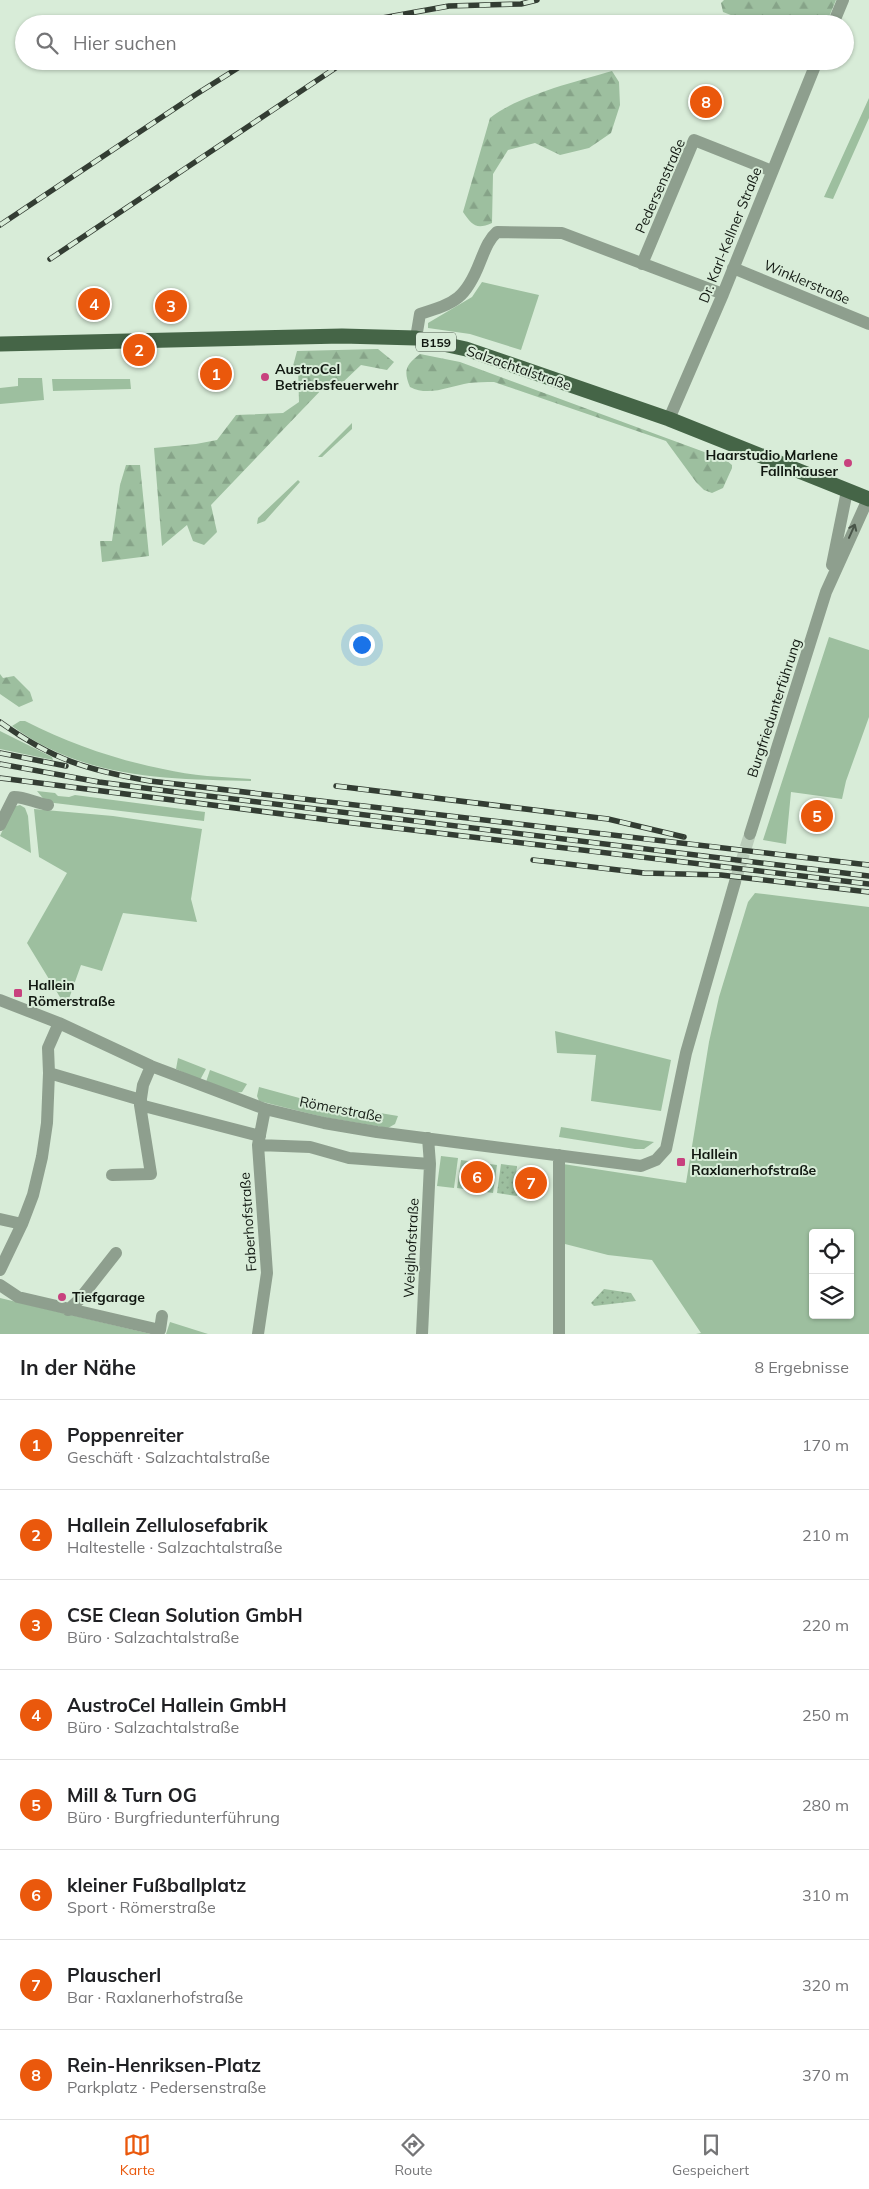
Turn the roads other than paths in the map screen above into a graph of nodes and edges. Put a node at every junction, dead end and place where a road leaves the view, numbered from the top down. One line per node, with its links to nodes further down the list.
1 (843, 0): 2 (street)
2 (837, 15)
3 (813, 70): 4 (street, Dr. Karl-Kellner Straße)
4 (772, 171): 5 (street, Pedersenstraße); 6 (street, Dr. Karl-Kellner Straße)
5 (642, 264): 7 (street); 9 (street)
6 (734, 268): 7 (street, Dr. Karl-Kellner Straße); 8 (street, Winklerstraße)
7 (723, 294): 11 (street, Dr. Karl-Kellner Straße)
8 (869, 324)
9 (416, 338): 10 (main road, Salzachtalstraße / B159); 11 (main road, Salzachtalstraße / B159)
10 (0, 344)
11 (668, 419): 12 (main road, Salzachtalstraße / B159)
12 (846, 491): 13 (main road, Salzachtalstraße / B159); 14 (street, Burgfriedunterführung)
13 (869, 499): 14 (street, Burgfriedunterführung, one-way to 13)
14 (826, 592): 17 (street, Burgfriedunterführung)
15 (48, 805): 16 (street)
16 (0, 825)
17 (750, 834)
18 (734, 882): 27 (street, Römerstraße)
19 (0, 1000): 20 (street, Römerstraße)
20 (59, 1023): 21 (street, Römerstraße); 22 (street)
21 (151, 1066): 23 (street); 24 (street, Römerstraße)
22 (50, 1073): 23 (street); 31 (street)
23 (141, 1103): 26 (street); 29 (street)
24 (265, 1109): 25 (street, Römerstraße); 26 (street, Faberhofstraße)
25 (428, 1138): 27 (street, Römerstraße); 28 (street, Weiglhofstraße)
26 (259, 1140): 28 (street); 37 (street, Faberhofstraße)
27 (559, 1155): 39 (street)
28 (430, 1164): 38 (street, Weiglhofstraße)
29 (112, 1175)
30 (0, 1219): 31 (street)
31 (22, 1224): 33 (street)
32 (116, 1253): 35 (street)
33 (0, 1270)
34 (0, 1285): 35 (street)
35 (68, 1310): 36 (street)
36 (162, 1316)
37 (254, 1334)
38 (422, 1334)
39 (559, 1334)

